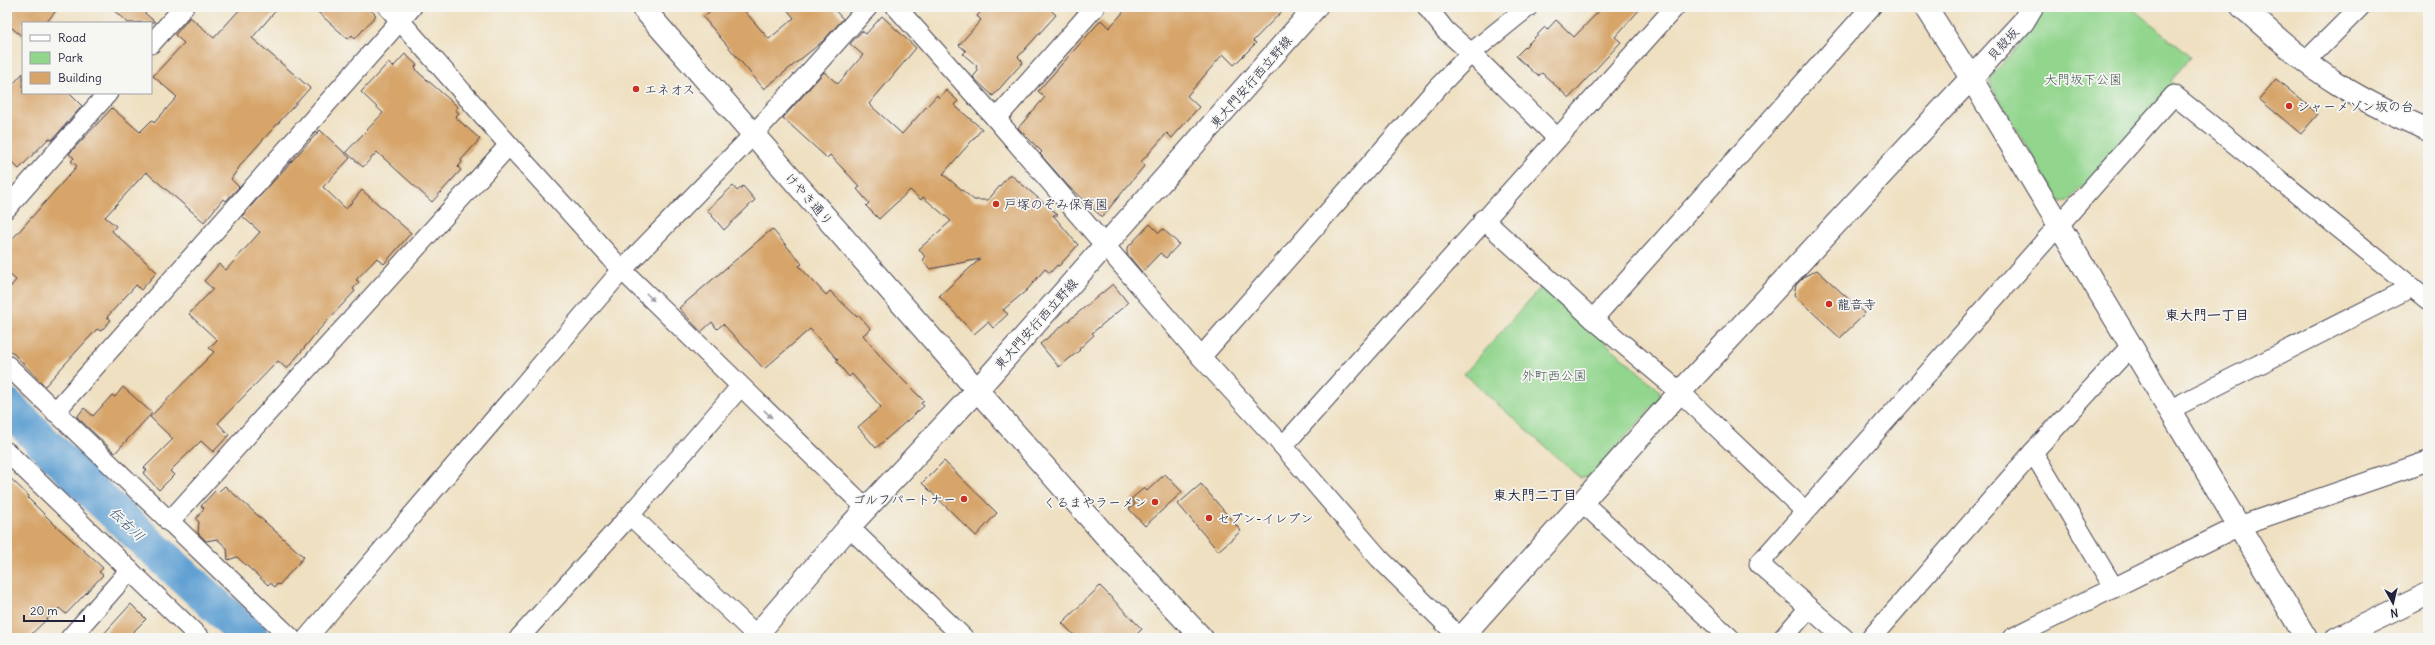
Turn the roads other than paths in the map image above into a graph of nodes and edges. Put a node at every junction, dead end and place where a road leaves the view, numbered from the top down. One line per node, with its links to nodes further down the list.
1 (184, 7): 16 (street)
2 (642, 7): 23 (main road, けやき通り)
3 (868, 7): 23 (street)
4 (896, 7): 21 (street)
5 (1095, 7): 21 (street)
6 (1427, 7): 17 (street)
7 (1528, 7): 17 (street)
8 (1675, 7): 24 (street)
9 (1871, 7): 33 (street)
10 (1926, 7): 19 (main road)
11 (2032, 7): 19 (main road, 貝殻坂)
12 (2242, 7): 18 (main road)
13 (2360, 7): 18 (street)
14 (1314, 8): 29 (main road, 東大門安行西立野線)
15 (400, 11): 25 (street); 41 (street)
16 (152, 43)
17 (1471, 53): 24 (street); 35 (street)
18 (2306, 61): 22 (main road)
19 (1972, 78): 28 (main road); 39 (main road, 貝殻坂)
20 (107, 94): 26 (street)
21 (996, 119): 29 (street)
22 (2428, 130)
23 (753, 135): 30 (street); 38 (main road, けやき通り)
24 (1557, 138): 27 (street)
25 (509, 145): 30 (street); 50 (street)
26 (7, 208)
27 (1483, 219): 33 (street); 42 (street)
28 (2058, 224): 31 (street); 34 (main road); 48 (street)
29 (1105, 247): 35 (street); 38 (main road, 東大門安行西立野線)
30 (622, 270): 37 (street, one-way to 37); 62 (street)
31 (2412, 287): 32 (street); 40 (street)
32 (2428, 300)
33 (1593, 319): 39 (street)
34 (2131, 346): 40 (main road); 43 (street)
35 (1201, 357): 42 (street)
36 (7, 364): 41 (street)
37 (740, 387): 47 (street, one-way to 47); 49 (street)
38 (977, 390): 47 (main road, 東大門安行西立野線); 65 (main road)
39 (1680, 392): 46 (main road, 貝殻坂); 48 (street)
40 (2169, 410): 51 (main road)
41 (55, 412): 50 (street)
42 (1283, 446): 66 (street)
43 (2033, 452): 54 (street); 70 (street)
44 (8, 456): 53 (street)
45 (2428, 461): 51 (street)
46 (1582, 502): 66 (main road, 貝殻坂); 67 (street)
47 (866, 508): 52 (main road, 東大門安行西立野線)
48 (1806, 512): 56 (street)
49 (630, 515): 58 (street); 63 (street)
50 (169, 522): 61 (street)
51 (2239, 526): 54 (street); 72 (main road)
52 (849, 527): 57 (street); 58 (main road, 東大門安行西立野線)
53 (130, 570): 59 (street); 60 (street)
54 (2114, 588): 71 (street)
55 (2428, 594): 73 (main road)
56 (1810, 608): 68 (street); 69 (street)
57 (945, 631): 64 (street)
58 (755, 636)
59 (70, 638)
60 (200, 638)
61 (291, 638)
62 (307, 638)
63 (519, 638)
64 (964, 638)
65 (1202, 638)
66 (1461, 638)
67 (1730, 638)
68 (1783, 638)
69 (1844, 638)
70 (1871, 638)
71 (2012, 638)
72 (2306, 638)
73 (2338, 638)

